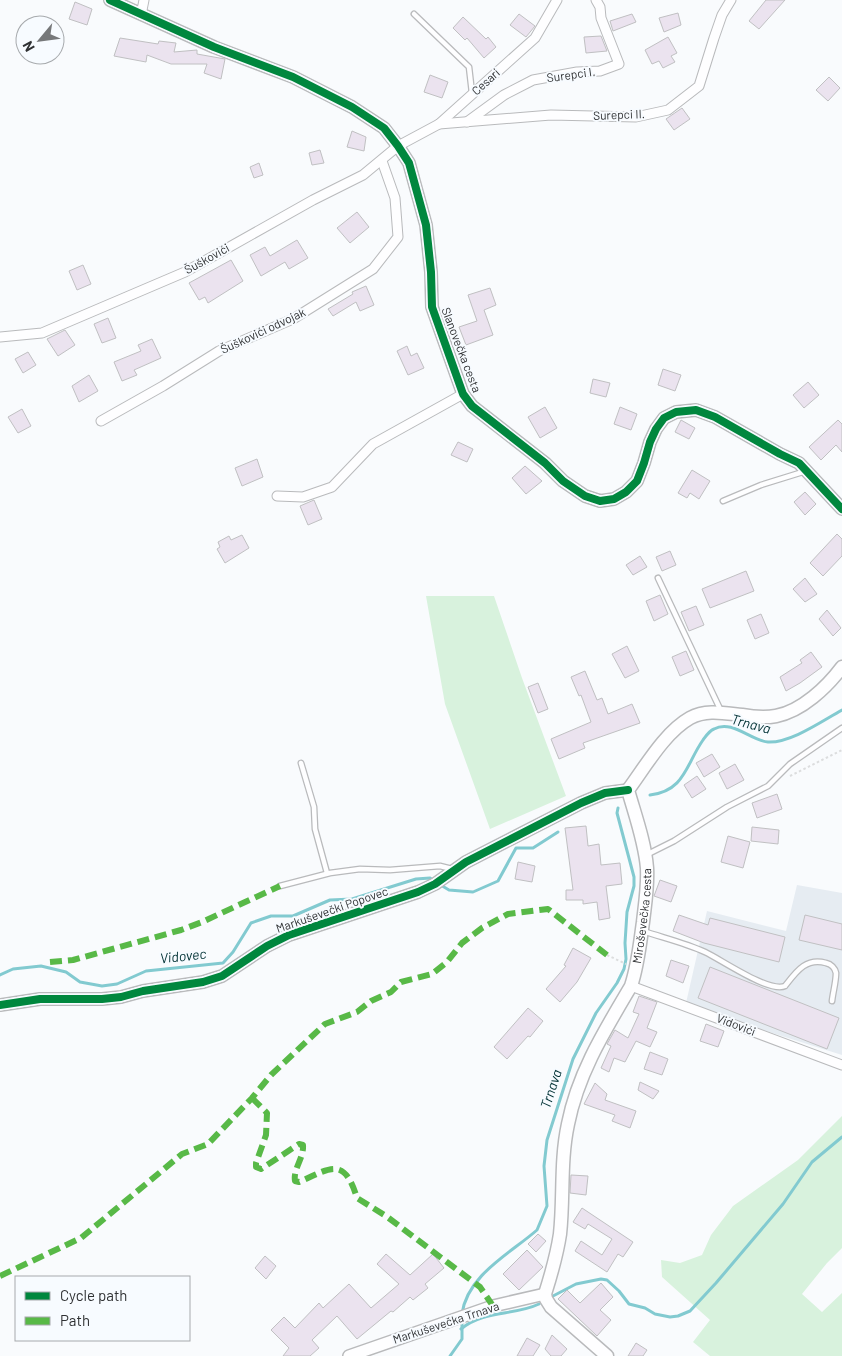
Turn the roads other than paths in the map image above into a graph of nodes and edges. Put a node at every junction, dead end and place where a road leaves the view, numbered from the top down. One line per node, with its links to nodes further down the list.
1 (110, 0): 7 (street, Slanovečka cesta)
2 (144, 0): 7 (street)
3 (557, 0): 8 (street, Cesari)
4 (596, 0): 9 (street, Surepci I.)
5 (731, 0): 9 (street, Surepci II.)
6 (414, 14): 8 (lane)
7 (141, 15): 11 (street, Slanovečka cesta)
8 (472, 94): 10 (street, Cesari)
9 (466, 122): 10 (street, Surepci II.)
10 (439, 124): 11 (street, Cesari)
11 (398, 146): 12 (street, Šuškovići); 14 (street, Slanovečka cesta)
12 (382, 161): 13 (street, Šuškovići); 15 (street, Šuškovići odvojak)
13 (0, 337)
14 (463, 394): 16 (street, Slanovečka cesta); 17 (street)
15 (100, 421)
16 (807, 471): 18 (lane); 19 (street, Slanovečka cesta)
17 (277, 496)
18 (723, 501)
19 (842, 509)
20 (658, 578): 22 (lane)
21 (842, 667): 22 (main road)
22 (722, 712): 25 (main road)
23 (842, 728): 26 (lane)
24 (301, 763): 27 (lane)
25 (628, 790): 26 (main road, Miroševečka cesta); 28 (street, Markuševečki Popovec)
26 (645, 856): 30 (main road, Miroševečka cesta)
27 (326, 873): 28 (lane); 29 (lane)
28 (449, 873): 33 (street, Markuševečki Popovec)
29 (280, 886)
30 (642, 930): 31 (main road, Miroševečka cesta); 32 (lane)
31 (630, 986): 34 (street, Vidovići); 35 (main road, Miroševečka cesta)
32 (832, 1001)
33 (0, 1005)
34 (842, 1065)
35 (545, 1294): 36 (street, Markuševečka Trnava); 37 (main road)
36 (349, 1356)
37 (607, 1356)

